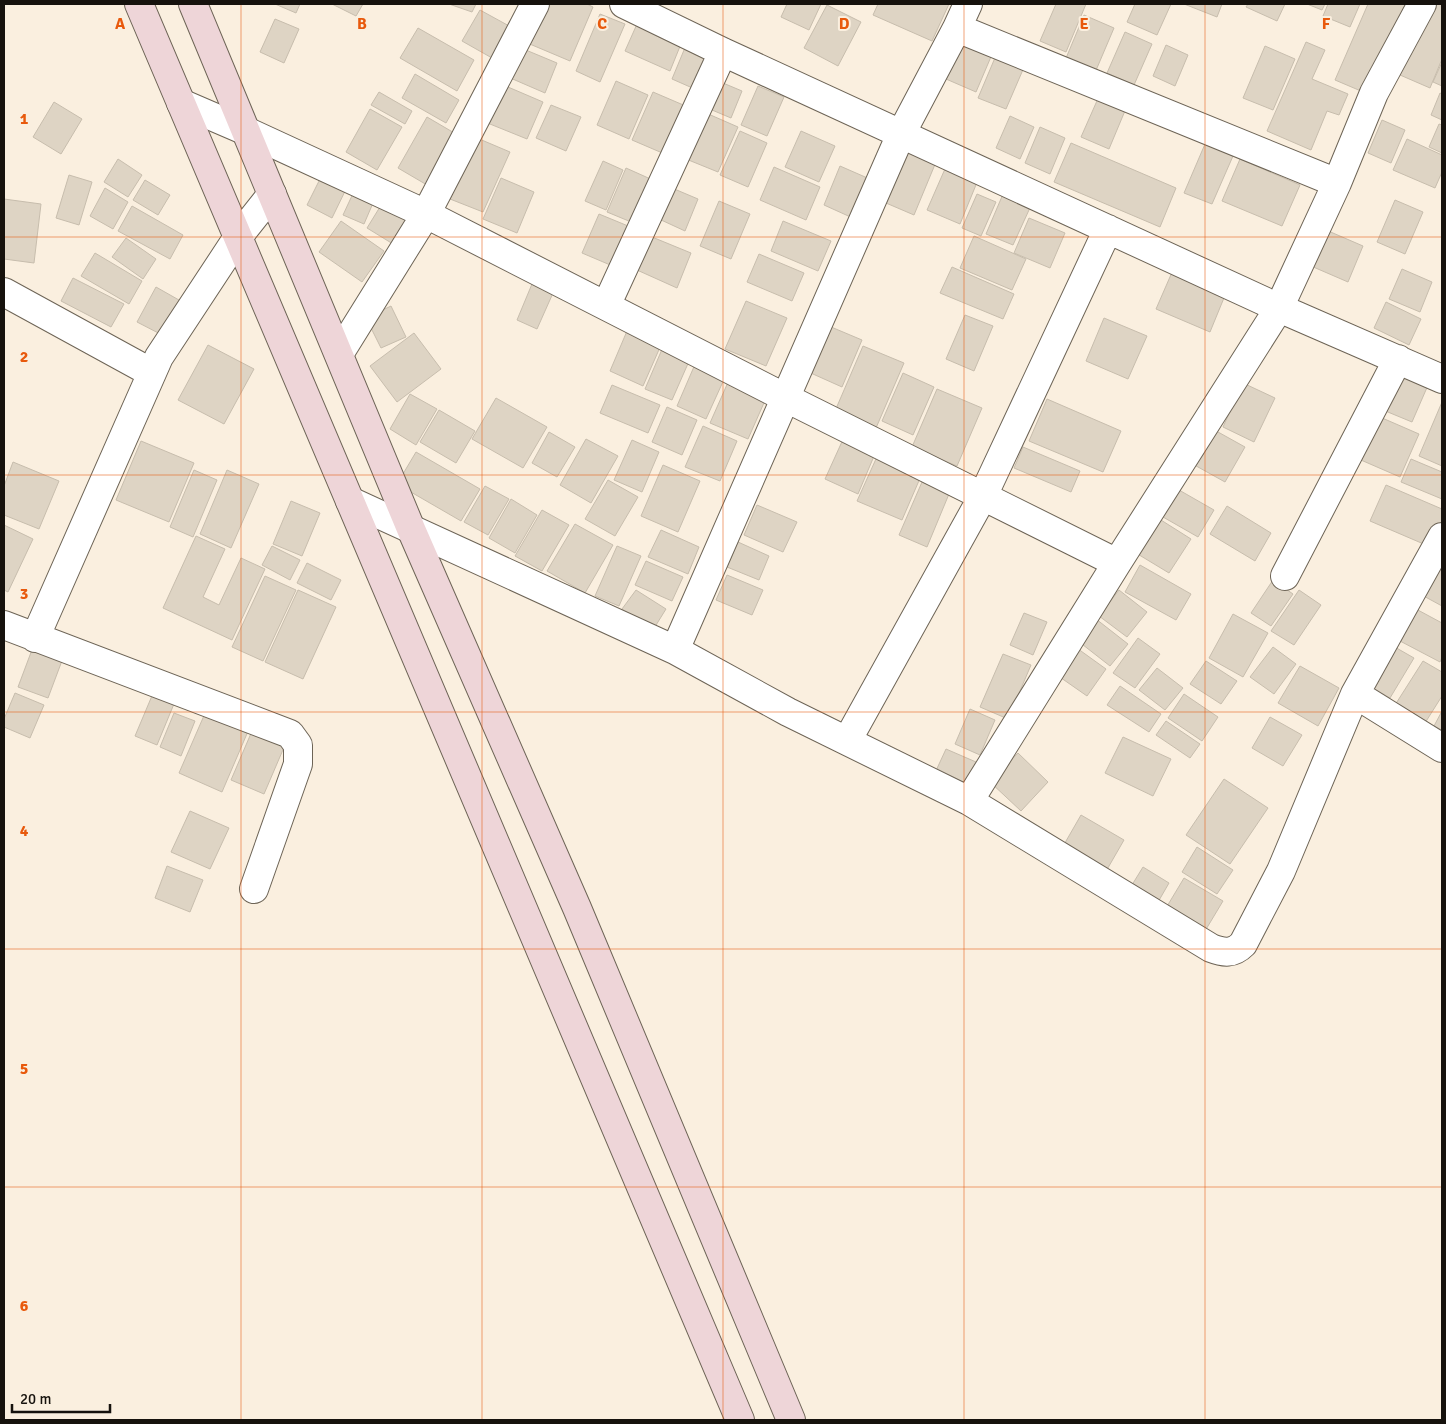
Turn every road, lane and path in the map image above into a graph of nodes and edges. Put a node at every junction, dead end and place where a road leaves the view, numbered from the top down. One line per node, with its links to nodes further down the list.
1 (139, 4): 8 (street)
2 (193, 4): 9 (street)
3 (535, 4): 13 (street)
4 (624, 4): 7 (street)
5 (1422, 4): 11 (street)
6 (963, 16): 10 (street); 11 (street)
7 (723, 52): 10 (street); 17 (street)
8 (181, 103): 9 (street); 15 (street)
9 (246, 131): 12 (street); 13 (street)
10 (901, 134): 14 (street); 23 (street)
11 (1337, 183): 18 (street)
12 (272, 194): 15 (street); 19 (street)
13 (426, 214): 17 (street); 19 (street)
14 (1108, 229): 18 (street); 24 (street)
15 (238, 237): 21 (street); 25 (street)
16 (4, 292): 21 (street)
17 (606, 306): 23 (street)
18 (1280, 308): 20 (street); 28 (street)
19 (339, 354): 26 (street)
20 (1398, 359): 22 (street); 29 (street)
21 (152, 373): 31 (street)
22 (1442, 379)
23 (786, 398): 24 (street); 32 (street)
24 (983, 496): 28 (street); 34 (street)
25 (350, 502): 26 (street); 38 (street)
26 (411, 529): 32 (street); 39 (street)
27 (1442, 537): 33 (street)
28 (1117, 563): 36 (street)
29 (1285, 576)
30 (4, 625): 31 (street)
31 (35, 638): 37 (street)
32 (675, 650): 34 (street)
33 (1355, 694): 35 (street); 36 (street)
34 (847, 741): 36 (street)
35 (1442, 748)
36 (969, 801)
37 (254, 889)
38 (740, 1420)
39 (791, 1420)

